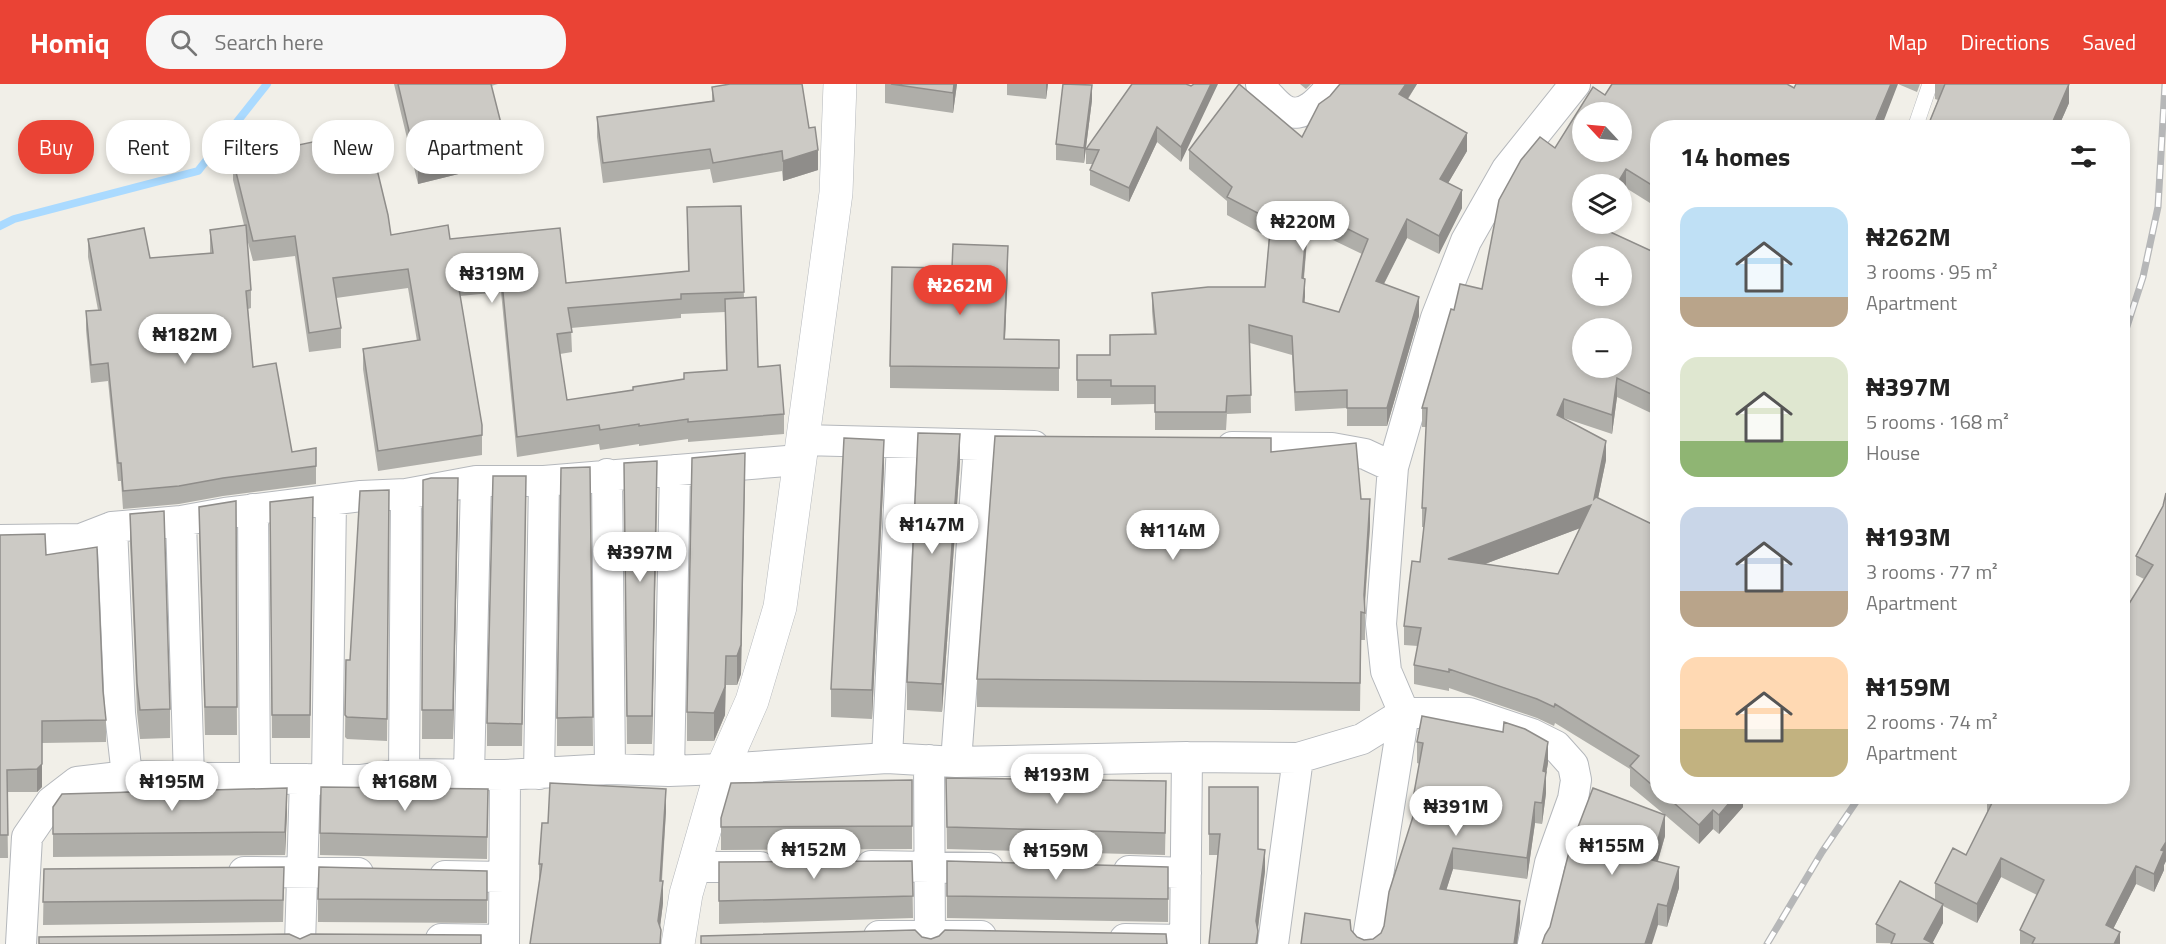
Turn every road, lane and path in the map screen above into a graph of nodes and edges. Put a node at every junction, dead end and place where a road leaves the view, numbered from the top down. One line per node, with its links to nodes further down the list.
1 (840, 84): 11 (street)
2 (1261, 84): 3 (street)
3 (1333, 84)
4 (1575, 84): 12 (street)
5 (1930, 84): 6 (lane)
6 (1918, 120)
7 (902, 443): 8 (street); 11 (street); 26 (street)
8 (979, 446): 9 (street); 27 (street)
9 (1061, 446)
10 (1203, 447): 12 (street)
11 (801, 450): 13 (street); 29 (street)
12 (1393, 467): 23 (street)
13 (675, 470): 14 (street); 30 (street)
14 (607, 474): 16 (street); 28 (street)
15 (476, 481): 16 (street); 17 (street); 32 (street)
16 (544, 481): 33 (street)
17 (406, 494): 18 (street); 31 (street)
18 (331, 500): 19 (street); 38 (street)
19 (253, 509): 20 (street); 37 (street)
20 (181, 521): 21 (street); 36 (street)
21 (112, 527): 22 (street); 35 (street)
22 (0, 540)
23 (1404, 713): 25 (street); 62 (street); 63 (street)
24 (1187, 757): 25 (street); 27 (street); 47 (street)
25 (1298, 758): 61 (street)
26 (887, 759): 27 (street); 29 (street)
27 (943, 761): 39 (street)
28 (610, 769): 30 (street); 33 (street)
29 (722, 770): 30 (street); 40 (street)
30 (669, 771)
31 (404, 774): 32 (street); 38 (street)
32 (469, 774): 34 (street)
33 (538, 774): 34 (street)
34 (505, 775): 50 (street)
35 (127, 776): 36 (street); 57 (street)
36 (189, 778): 37 (street)
37 (255, 778): 38 (street)
38 (316, 779): 45 (street)
39 (929, 866): 42 (street); 43 (street); 55 (street)
40 (694, 867): 41 (street); 60 (street)
41 (788, 867)
42 (847, 867)
43 (1011, 868)
44 (1104, 871): 47 (street)
45 (302, 872): 46 (street); 48 (street); 56 (street)
46 (221, 873)
47 (1186, 873): 59 (street)
48 (385, 874)
49 (421, 875): 50 (street)
50 (504, 877): 58 (street)
51 (1011, 936): 55 (street)
52 (846, 937): 55 (street)
53 (1092, 938): 59 (street)
54 (408, 939): 58 (street)
55 (930, 939)
56 (300, 940)
57 (29, 942)
58 (504, 942)
59 (1185, 942)
60 (686, 943)
61 (1273, 944)
62 (1367, 944)
63 (1533, 944)

